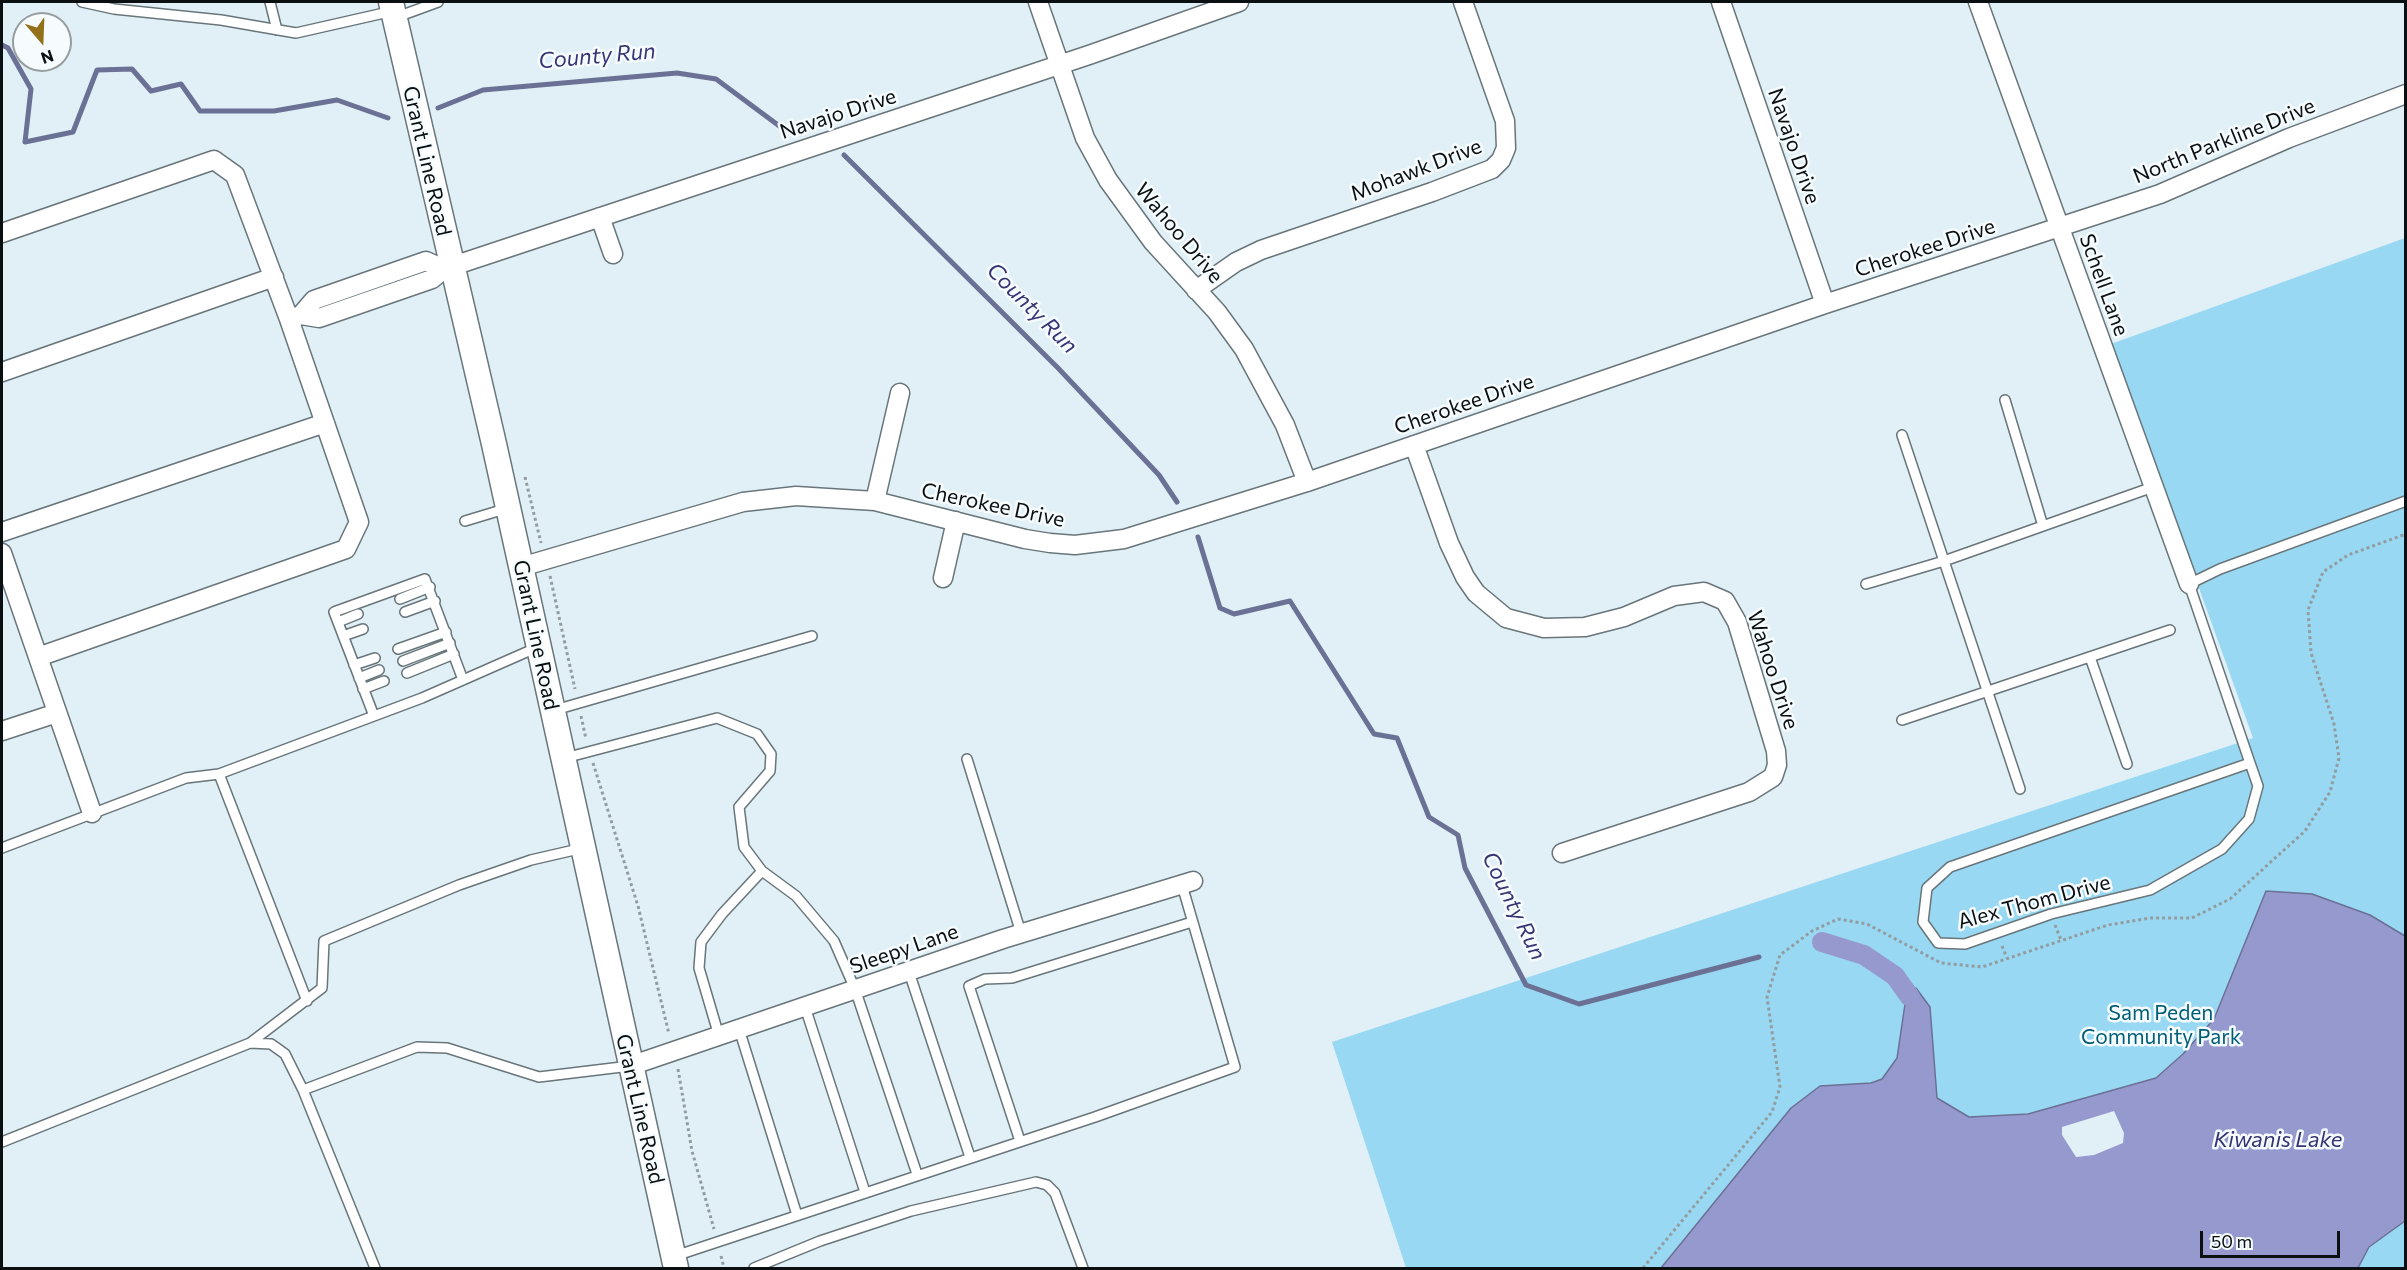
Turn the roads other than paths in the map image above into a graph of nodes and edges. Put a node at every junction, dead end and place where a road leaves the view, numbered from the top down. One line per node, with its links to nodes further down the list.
1 (82, 2): 11 (lane)
2 (146, 2): 11 (lane)
3 (270, 2): 12 (lane)
4 (438, 2): 10 (lane)
5 (1038, 2): 13 (street, Wahoo Drive)
6 (1239, 2): 13 (street, Navajo Drive)
7 (1463, 2): 21 (street, Mohawk Drive)
8 (1721, 2): 22 (street, Navajo Drive)
9 (1978, 2): 16 (street, Schell Lane)
10 (393, 10): 12 (lane); 19 (main road, Grant Line Road)
11 (146, 12): 12 (lane)
12 (277, 30)
13 (1059, 65): 15 (street, Navajo Drive); 21 (street, Wahoo Drive)
14 (2406, 94): 16 (street, North Parkline Drive)
15 (600, 217): 18 (street); 19 (street, Navajo Drive)
16 (2059, 228): 22 (street, Cherokee Drive); 31 (street, Schell Lane)
17 (2, 233): 20 (street)
18 (613, 254)
19 (447, 268): 23 (street, Navajo Drive); 34 (main road, Grant Line Road)
20 (274, 277): 23 (street); 24 (street)
21 (1196, 290): 30 (street, Wahoo Drive)
22 (1825, 304): 29 (street, Cherokee Drive)
23 (295, 317): 27 (street)
24 (2, 372)
25 (900, 393): 32 (street)
26 (2005, 400): 37 (lane)
27 (324, 423): 38 (street); 60 (street)
28 (1902, 435): 40 (lane)
29 (1414, 445): 30 (street, Cherokee Drive); 86 (street, Wahoo Drive)
30 (1307, 482): 36 (street, Cherokee Drive)
31 (2153, 487): 37 (lane); 44 (street, Schell Lane)
32 (875, 501): 36 (street, Cherokee Drive); 41 (street, Cherokee Drive)
33 (2406, 501): 44 (lane)
34 (508, 508): 35 (lane); 41 (main road, Grant Line Road)
35 (465, 521)
36 (956, 521): 42 (street)
37 (2043, 526): 40 (lane)
38 (2, 532)
39 (2, 554): 60 (street)
40 (1944, 561): 43 (lane); 71 (lane)
41 (521, 567): 57 (main road, Grant Line Road)
42 (943, 578)
43 (1866, 584)
44 (2189, 584): 79 (lane, Alex Thom Drive)
45 (430, 587): 46 (lane); 47 (lane); 50 (lane)
46 (400, 598)
47 (435, 601): 48 (lane); 53 (lane)
48 (405, 612)
49 (358, 614): 50 (lane)
50 (338, 622): 54 (lane)
51 (363, 629): 54 (lane)
52 (2170, 630): 61 (lane)
53 (446, 632): 56 (lane); 58 (lane)
54 (343, 636): 64 (lane)
55 (812, 636): 72 (lane)
56 (450, 643): 59 (lane); 63 (lane)
57 (538, 647): 68 (lane); 72 (main road, Grant Line Road)
58 (398, 649)
59 (454, 654): 66 (lane); 68 (lane)
60 (38, 657): 73 (street)
61 (2090, 657): 71 (lane); 80 (lane)
62 (375, 658): 64 (lane)
63 (402, 661)
64 (354, 665): 67 (lane)
65 (379, 670): 67 (lane)
66 (407, 673)
67 (359, 678): 70 (lane)
68 (463, 680): 74 (lane)
69 (384, 681): 70 (lane)
70 (363, 690): 74 (lane)
71 (1988, 693): 75 (lane); 82 (lane)
72 (552, 711): 77 (main road, Grant Line Road)
73 (57, 713): 76 (street); 83 (street)
74 (374, 716): 81 (lane)
75 (1902, 720)
76 (2, 731)
77 (563, 759): 85 (main road, Grant Line Road); 87 (lane)
78 (967, 759): 90 (lane)
79 (2250, 763): 79 (lane, Alex Thom Drive)
80 (2127, 764)
81 (219, 774): 83 (lane); 93 (lane)
82 (2020, 789)
83 (92, 813): 84 (lane)
84 (2, 848)
85 (583, 848): 93 (lane); 98 (main road, Grant Line Road)
86 (1562, 853)
87 (762, 872): 92 (lane); 96 (lane)
88 (1187, 883): 89 (lane); 90 (street, Sleepy Lane)
89 (1192, 922): 100 (lane); 100 (lane)
90 (1021, 933): 91 (street, Sleepy Lane)
91 (909, 972): 92 (street, Sleepy Lane); 102 (lane)
92 (855, 989): 94 (street, Sleepy Lane); 103 (lane)
93 (307, 1001): 97 (lane)
94 (805, 1007): 95 (street, Sleepy Lane); 104 (lane)
95 (739, 1029): 96 (street, Sleepy Lane); 105 (lane)
96 (719, 1036): 98 (street, Sleepy Lane)
97 (250, 1043): 99 (lane); 101 (lane)
98 (630, 1066): 99 (lane); 106 (main road, Grant Line Road)
99 (303, 1090): 107 (lane)
100 (1020, 1141): 102 (lane)
101 (2, 1142)
102 (970, 1157): 103 (lane)
103 (917, 1174): 104 (lane)
104 (865, 1192): 105 (lane)
105 (797, 1215): 106 (lane)
106 (675, 1262)
107 (375, 1269)
108 (754, 1269): 109 (lane)
109 (1083, 1269)

